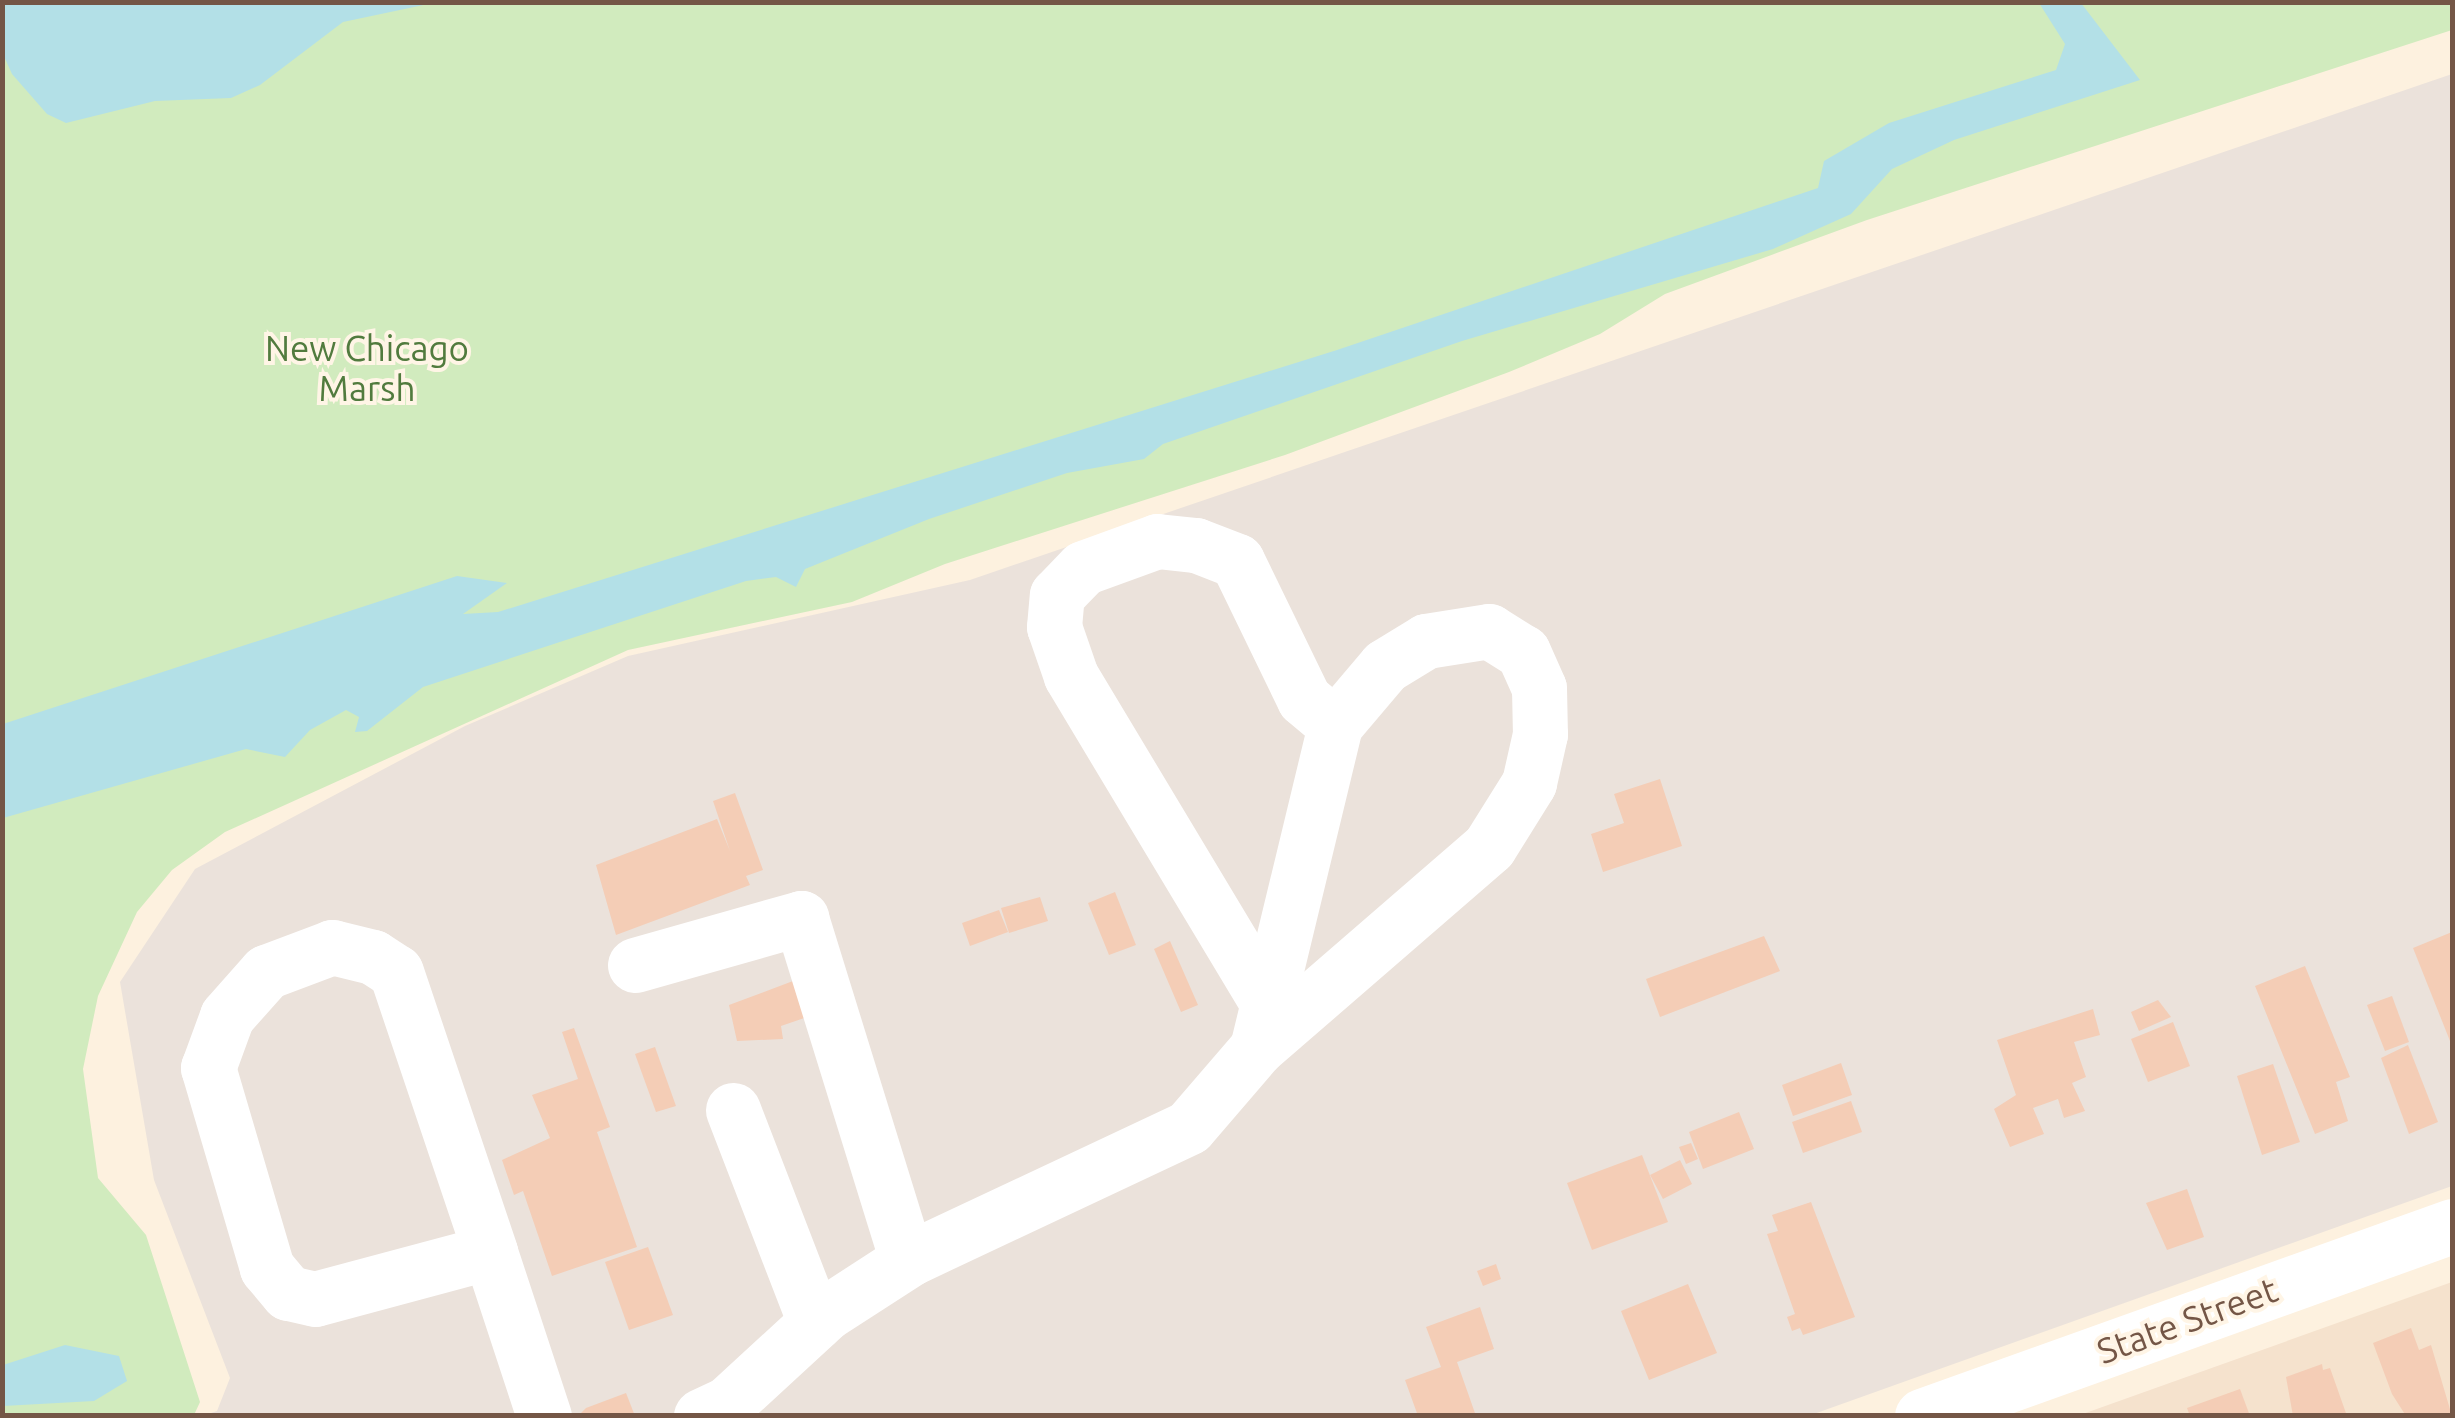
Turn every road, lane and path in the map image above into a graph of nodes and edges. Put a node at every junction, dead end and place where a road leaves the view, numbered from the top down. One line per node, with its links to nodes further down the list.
1 (1335, 724): 3 (street); 3 (street); 3 (street)
2 (635, 964): 7 (street)
3 (1262, 1026): 7 (street)
4 (733, 1110): 8 (street)
5 (2452, 1226): 9 (street, State Street)
6 (490, 1252): 6 (street); 10 (street)
7 (907, 1260): 8 (street)
8 (814, 1323): 11 (street)
9 (2031, 1397): 12 (street, State Street)
10 (544, 1416)
11 (701, 1416)
12 (1922, 1416)

